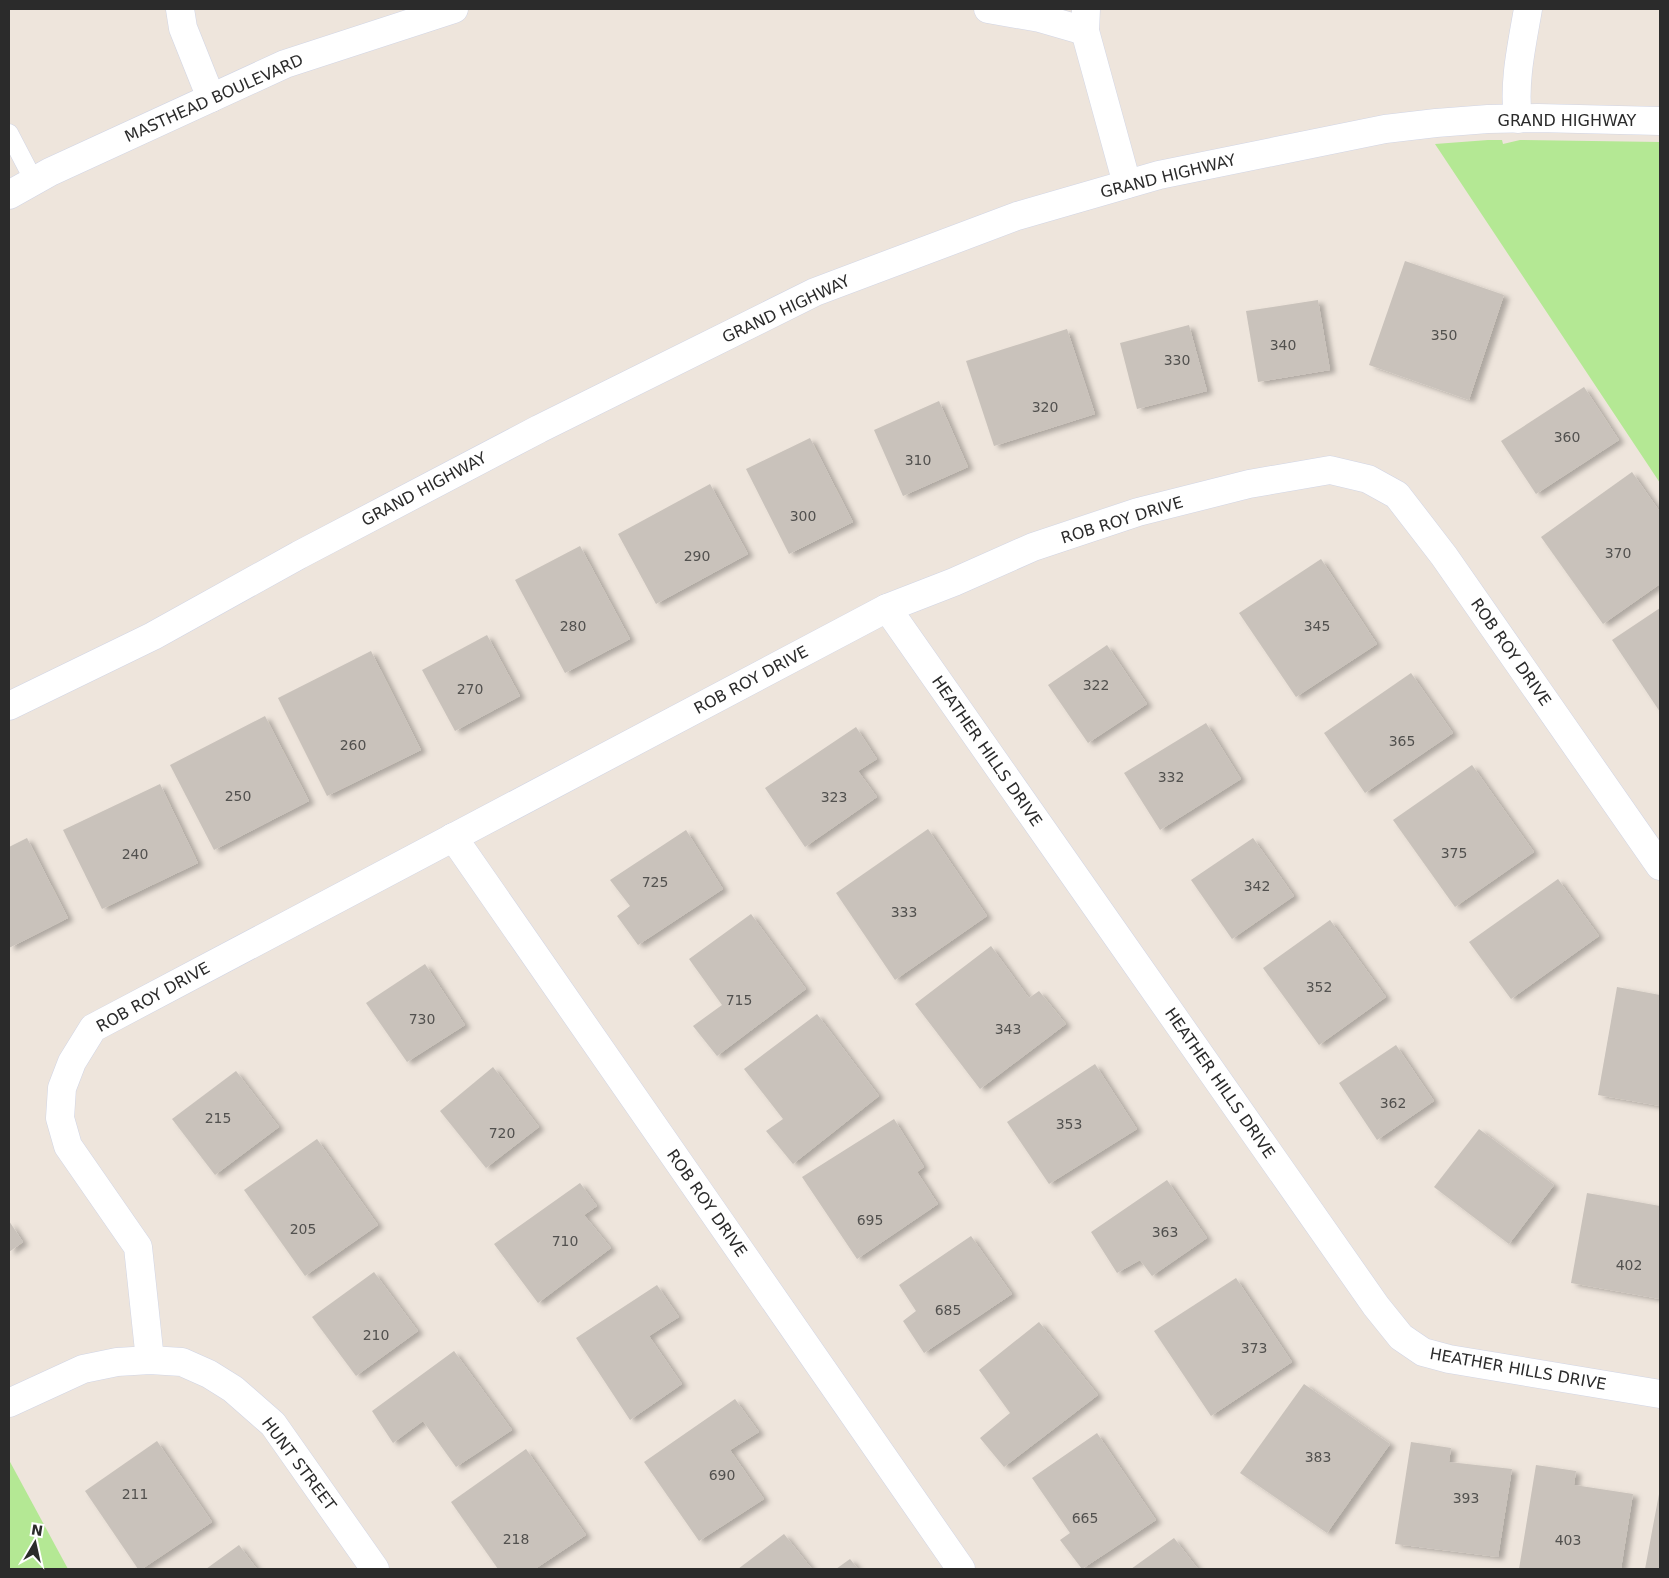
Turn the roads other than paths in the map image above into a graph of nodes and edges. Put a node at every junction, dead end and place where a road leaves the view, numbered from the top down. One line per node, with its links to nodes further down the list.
1 (180, 9): 7 (street)
2 (454, 9): 5 (street, MASTHEAD BOULEVARD)
3 (988, 9): 6 (street)
4 (1528, 9): 8 (street)
5 (422, 14): 7 (street, MASTHEAD BOULEVARD)
6 (1086, 20): 12 (street)
7 (211, 98): 11 (street, MASTHEAD BOULEVARD)
8 (1518, 119): 9 (street, GRAND HIGHWAY); 12 (street, GRAND HIGHWAY)
9 (1660, 120)
10 (9, 133): 11 (lane)
11 (34, 180): 13 (street, MASTHEAD BOULEVARD)
12 (1127, 184): 15 (street, GRAND HIGHWAY)
13 (9, 195)
14 (887, 608): 16 (street, ROB ROY DRIVE); 17 (street, ROB ROY DRIVE); 19 (street, HEATHER HILLS DRIVE)
15 (9, 706)
16 (453, 838): 18 (street, ROB ROY DRIVE); 22 (street, ROB ROY DRIVE)
17 (1660, 866)
18 (150, 1360): 20 (street, HUNT STREET); 21 (street, HUNT STREET)
19 (1660, 1394)
20 (9, 1403)
21 (376, 1569)
22 (961, 1569)

